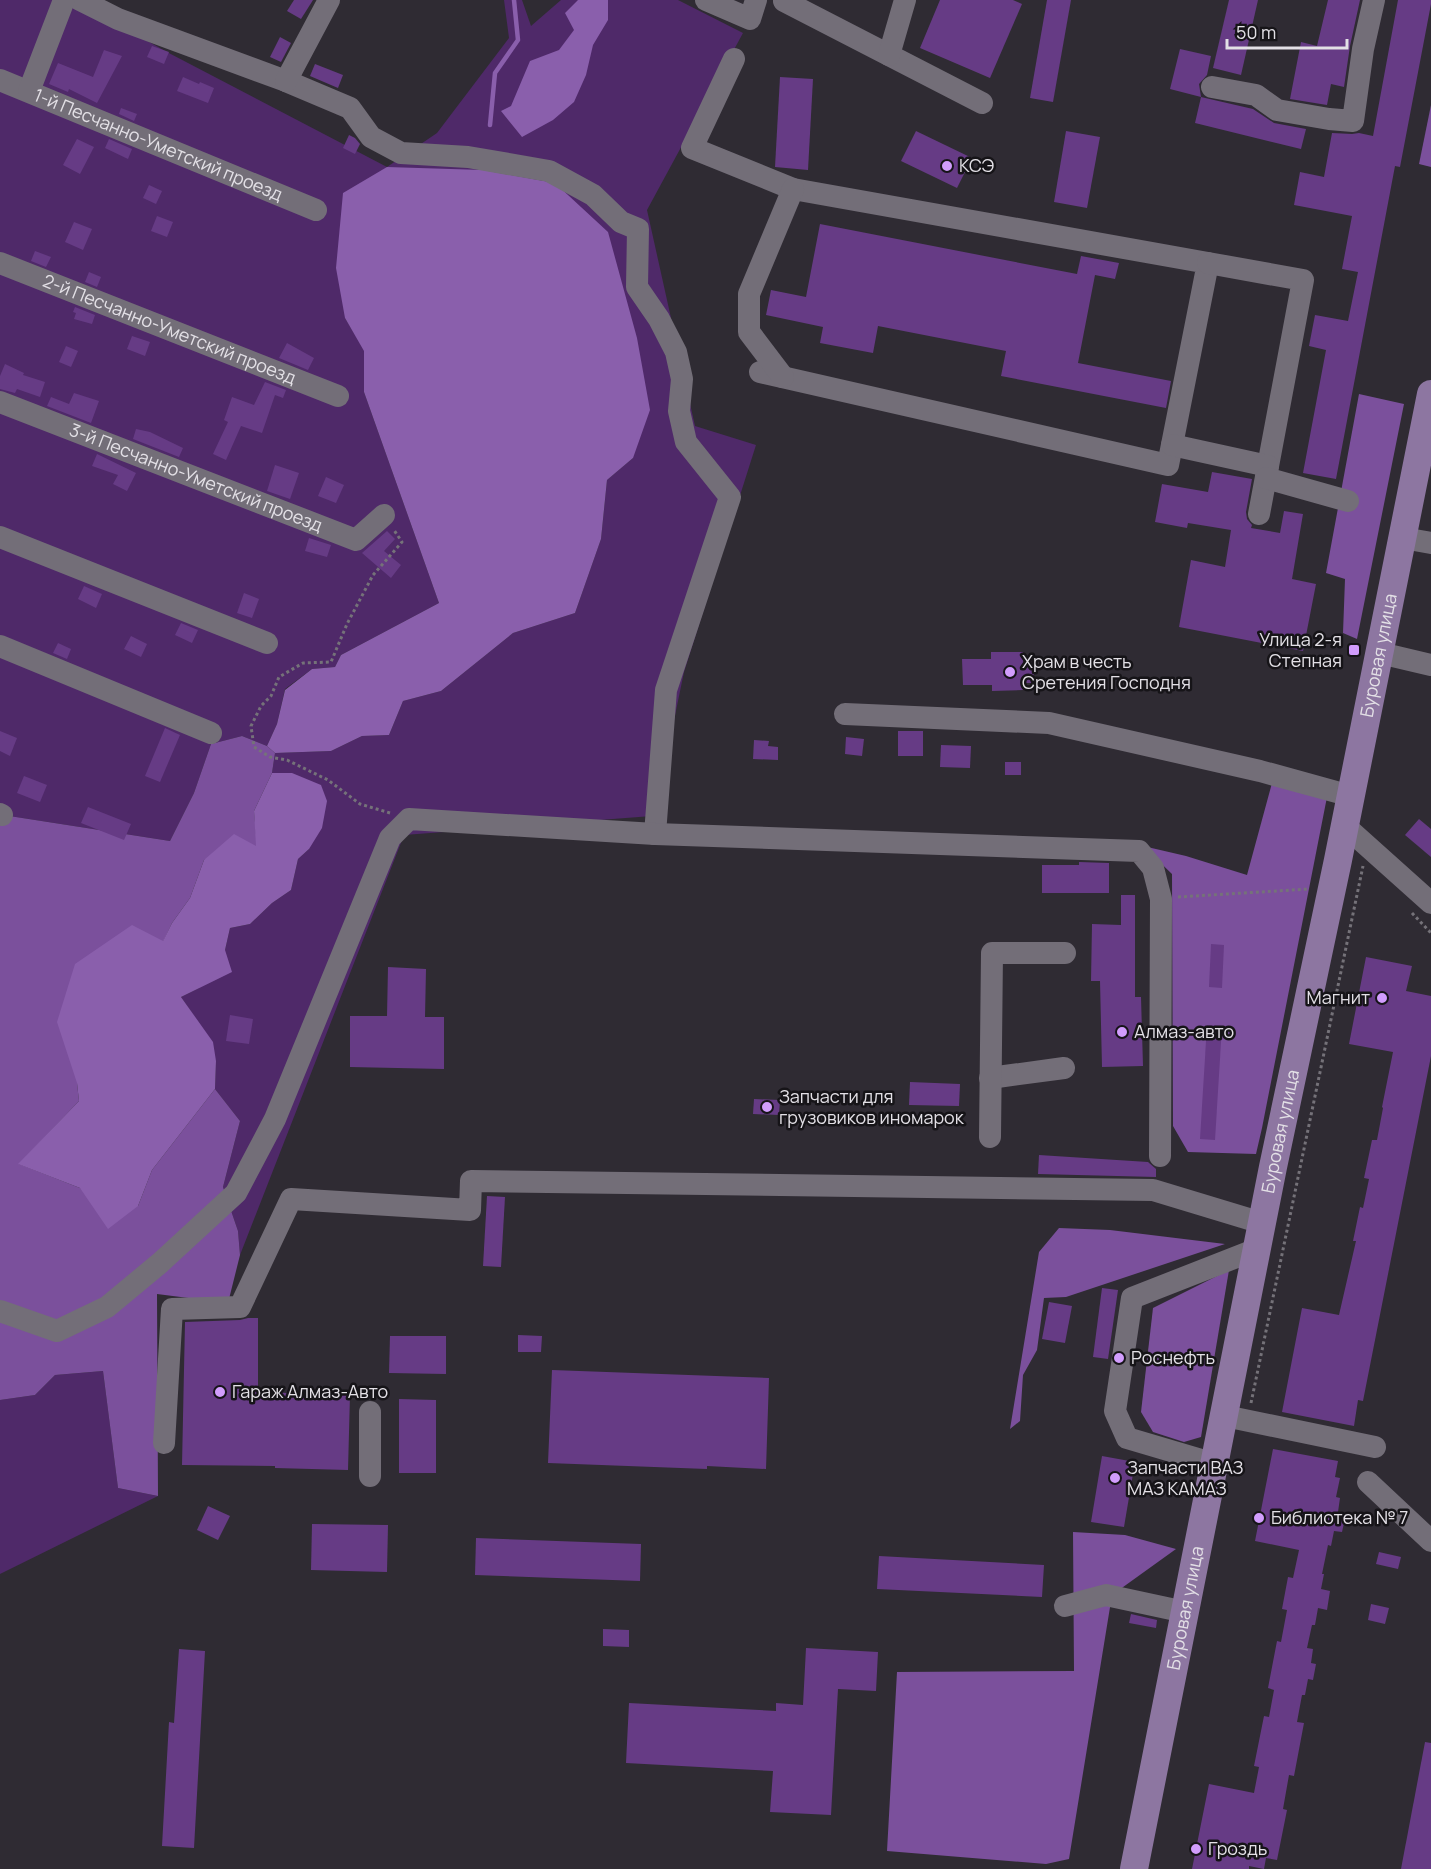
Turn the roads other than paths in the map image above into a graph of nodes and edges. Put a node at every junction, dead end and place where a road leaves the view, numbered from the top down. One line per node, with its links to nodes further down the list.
1 (64, 0): 15 (street)
2 (80, 0): 13 (street)
3 (329, 0): 13 (street)
4 (706, 0): 9 (street)
5 (905, 0): 10 (street)
6 (1374, 0): 14 (street)
7 (784, 1): 8 (street)
8 (817, 8): 10 (street)
9 (753, 9)
10 (889, 55): 16 (street)
11 (734, 59): 17 (street)
12 (0, 80): 15 (street, 1-й Песчанно-Уметский проезд)
13 (286, 81): 42 (street)
14 (1212, 87)
15 (29, 91): 18 (street, 1-й Песчанно-Уметский проезд)
16 (982, 103)
17 (793, 189): 20 (street); 22 (street)
18 (316, 210)
19 (0, 263): 24 (street, 2-й Песчанно-Уметский проезд)
20 (1208, 263): 26 (street); 27 (street)
21 (760, 372): 22 (street)
22 (783, 377): 26 (street)
23 (1431, 394): 32 (main road, Буровая улица)
24 (338, 396)
25 (0, 402): 30 (street, 3-й Песчанно-Уметский проезд)
26 (1172, 445): 27 (street)
27 (1267, 472): 28 (street); 29 (street)
28 (1348, 501)
29 (1259, 514)
30 (384, 515)
31 (0, 537): 34 (street)
32 (1403, 538): 33 (street); 36 (main road, Буровая улица)
33 (1431, 543)
34 (267, 643)
35 (0, 646): 39 (street)
36 (1380, 653): 37 (street); 40 (main road, Буровая улица)
37 (1431, 665)
38 (845, 714): 40 (street)
39 (211, 733)
40 (1351, 796): 41 (main road, Буровая улица)
41 (1345, 826): 43 (street); 49 (main road, Буровая улица)
42 (655, 834): 48 (street); 50 (street)
43 (1431, 903)
44 (1065, 952): 46 (street)
45 (1064, 1068): 46 (street)
46 (990, 1078): 47 (street)
47 (990, 1137)
48 (1160, 1156)
49 (1260, 1236): 52 (main road, Буровая улица); 53 (street); 55 (street)
50 (0, 1311)
51 (369, 1412): 56 (street)
52 (1236, 1419): 54 (street); 55 (main road, Буровая улица)
53 (164, 1443)
54 (1375, 1447)
55 (1215, 1464): 60 (main road, Буровая улица)
56 (370, 1476)
57 (1368, 1482): 58 (street)
58 (1431, 1540)
59 (1065, 1606): 60 (street)
60 (1185, 1612): 61 (main road, Буровая улица)
61 (1134, 1869)

